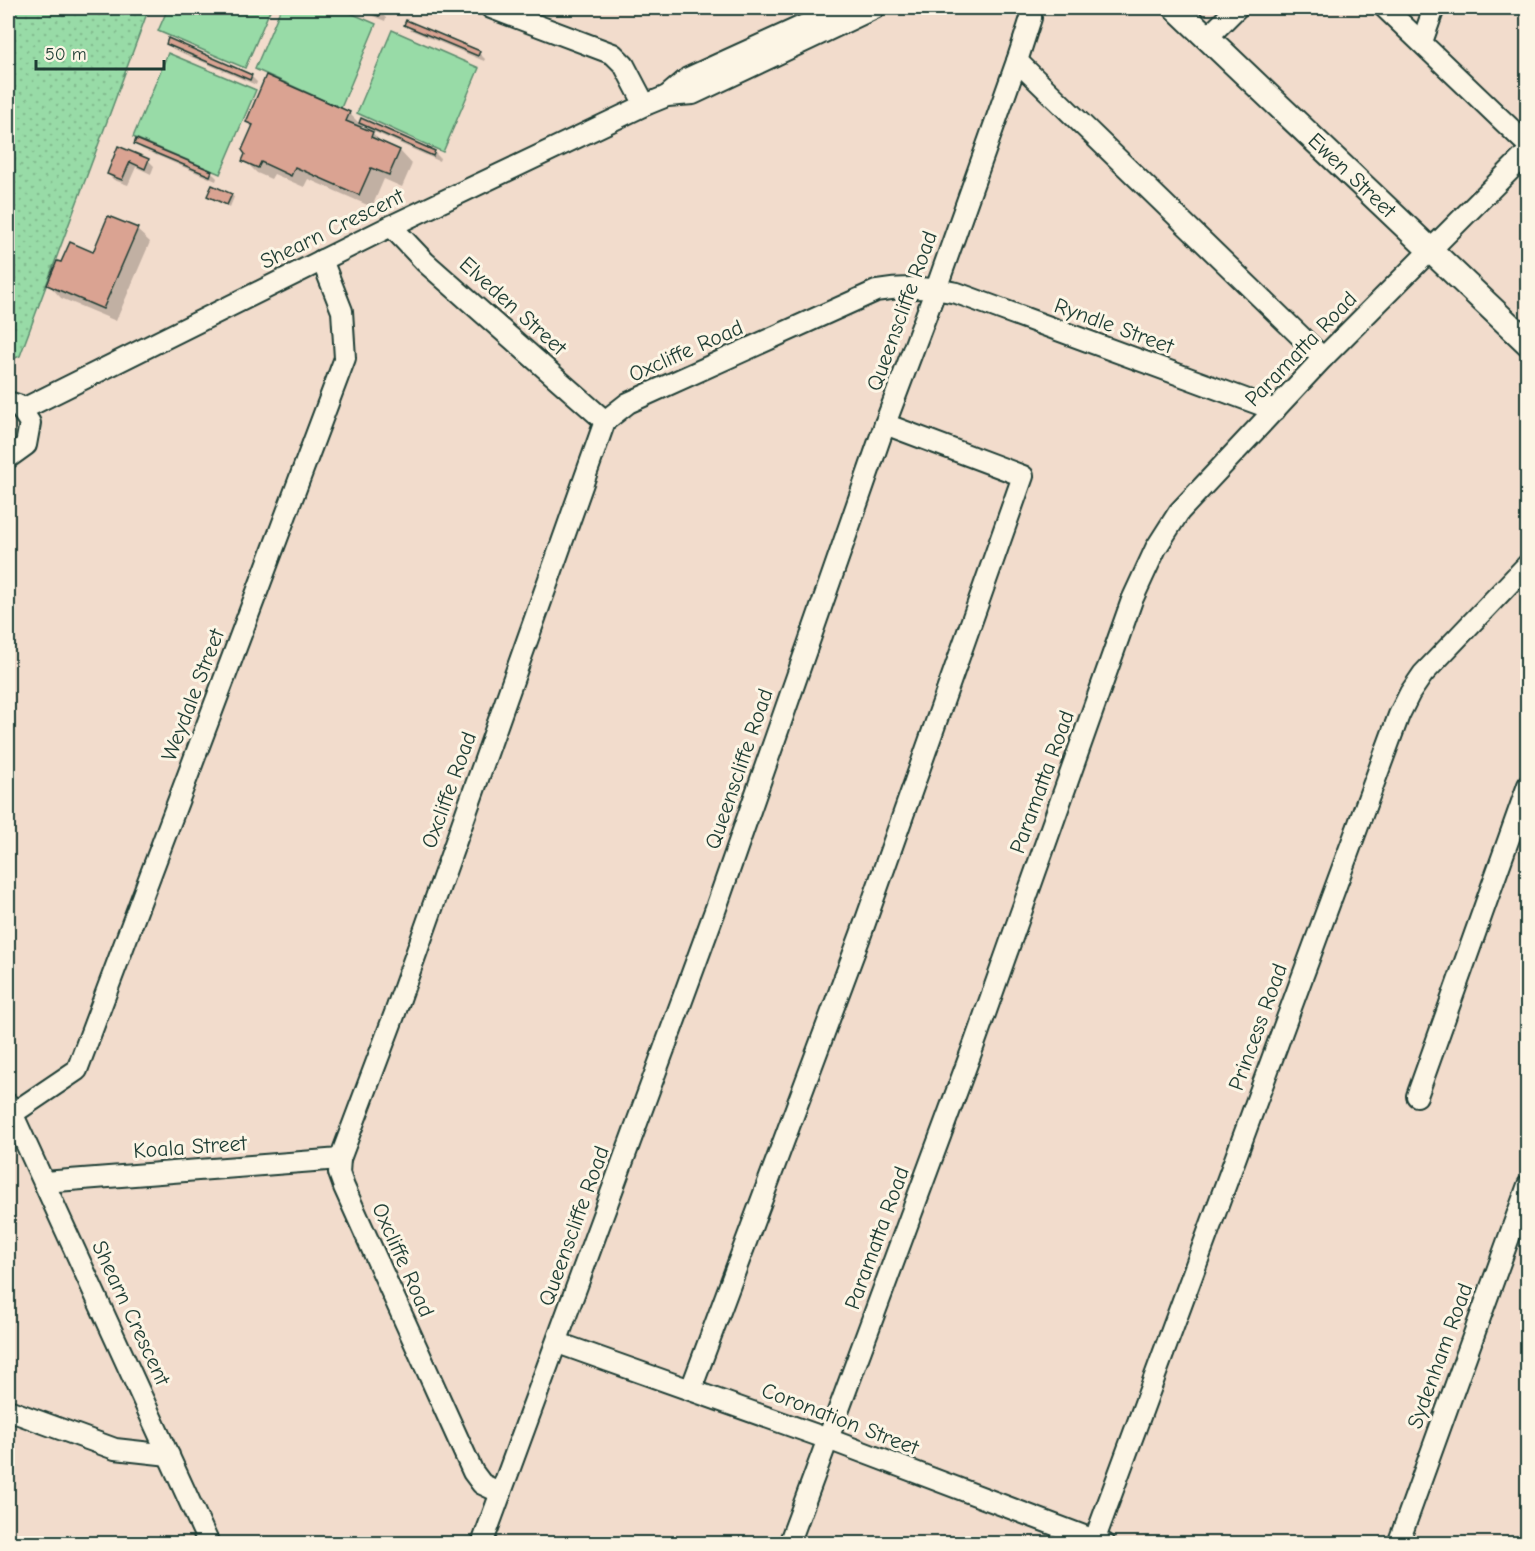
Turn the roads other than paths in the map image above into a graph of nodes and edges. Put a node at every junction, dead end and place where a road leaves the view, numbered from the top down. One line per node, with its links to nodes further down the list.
1 (491, 8): 13 (street)
2 (842, 8): 12 (street, Shearn Crescent)
3 (875, 8): 12 (street, Shearn Crescent)
4 (1031, 8): 11 (street, Queenscliffe Road)
5 (1176, 8): 9 (main road, Ewen Street)
6 (1237, 8): 9 (street)
7 (1385, 8): 10 (street)
8 (1434, 8): 10 (street)
9 (1208, 37): 17 (main road, Ewen Street)
10 (1422, 42): 14 (street)
11 (1017, 61): 19 (street, Queenscliffe Road); 21 (street)
12 (667, 96): 13 (street, Shearn Crescent)
13 (645, 105): 16 (street, Shearn Crescent)
14 (1527, 145)
15 (1527, 152): 17 (street, Paramatta Road)
16 (391, 226): 18 (street, Shearn Crescent); 24 (street, Elveden Street)
17 (1431, 250): 20 (main road, Ewen Street); 21 (street, Paramatta Road)
18 (322, 260): 22 (street, Shearn Crescent); 30 (street, Weydale Street)
19 (936, 289): 23 (street, Ryndle Street); 24 (street, Oxcliffe Road); 25 (street, Queenscliffe Road)
20 (1527, 343)
21 (1323, 358): 23 (street, Paramatta Road)
22 (14, 406): 26 (street)
23 (1275, 410): 37 (street, Paramatta Road)
24 (604, 421): 31 (street, Oxcliffe Road)
25 (885, 424): 34 (street, Queenscliffe Road); 35 (street)
26 (8, 458)
27 (1527, 564): 40 (street, Princess Road)
28 (1527, 785): 29 (street)
29 (1417, 1096)
30 (10, 1109): 32 (street, Shearn Crescent)
31 (340, 1159): 32 (street, Koala Street); 39 (street, Oxcliffe Road)
32 (44, 1182): 38 (street, Shearn Crescent)
33 (1527, 1185): 44 (street, Sydenham Road)
34 (558, 1342): 35 (street, Coronation Street); 39 (street, Queenscliffe Road)
35 (692, 1389): 37 (street, Coronation Street)
36 (8, 1410): 38 (street)
37 (828, 1438): 40 (street, Coronation Street); 43 (street, Paramatta Road)
38 (169, 1455): 41 (street, Shearn Crescent)
39 (501, 1493): 42 (street, Queenscliffe Road)
40 (1097, 1542)
41 (209, 1544)
42 (482, 1544)
43 (789, 1544)
44 (1398, 1544)

